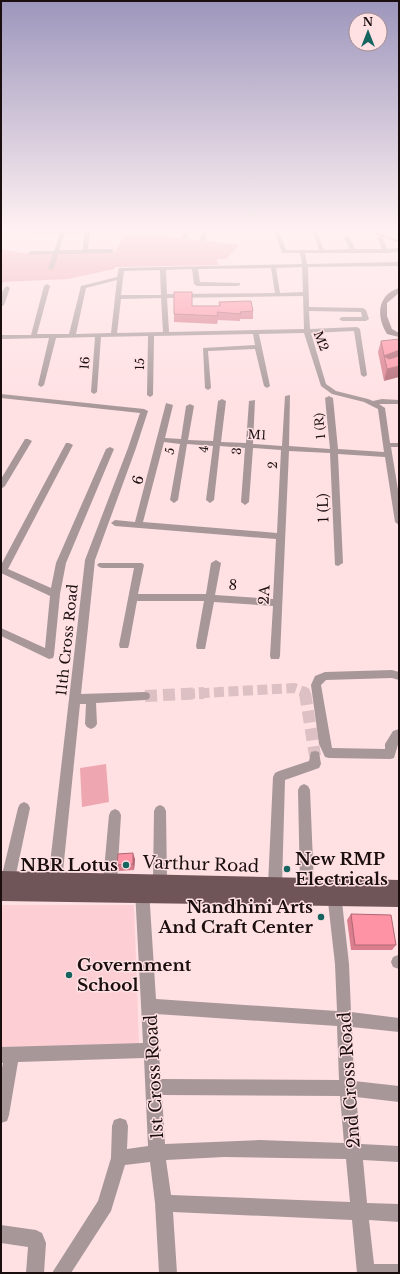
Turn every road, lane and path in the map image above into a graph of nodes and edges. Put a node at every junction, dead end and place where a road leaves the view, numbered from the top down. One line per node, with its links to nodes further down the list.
1 (5, 290): 15 (street)
2 (46, 290): 27 (street)
3 (82, 290): 26 (street)
4 (118, 290): 13 (street)
5 (163, 290): 14 (street)
6 (239, 290): 11 (street)
7 (277, 290): 12 (street)
8 (306, 290): 10 (street)
9 (399, 290): 24 (street)
10 (306, 294): 12 (street); 16 (street)
11 (239, 295): 12 (street); 14 (street)
12 (278, 295)
13 (118, 297): 14 (street); 23 (street)
14 (163, 297): 21 (street)
15 (1, 305)
16 (307, 309): 17 (street); 18 (street)
17 (342, 319)
18 (307, 331): 19 (street, M2); 30 (street); 36 (street, M2)
19 (256, 332): 21 (street, M2); 29 (street)
20 (151, 334): 21 (street, M2); 23 (street, M2); 35 (street, 15)
21 (166, 334)
22 (98, 335): 23 (street, M2); 26 (street, M2); 34 (street, 16)
23 (114, 335)
24 (399, 335)
25 (53, 336): 26 (street, M2); 27 (street, M2); 31 (street)
26 (72, 336)
27 (33, 337): 28 (street, M2)
28 (1, 338)
29 (258, 348): 32 (street); 33 (street)
30 (364, 375)
31 (41, 385)
32 (267, 386)
33 (208, 388)
34 (94, 392)
35 (150, 395)
36 (332, 395): 42 (street); 55 (street, 1 (R))
37 (1, 396): 79 (street, 11th Cross Road)
38 (288, 396): 53 (street, 2)
39 (222, 401): 48 (street, 4)
40 (253, 401): 52 (street, 3)
41 (399, 402): 42 (street)
42 (374, 403): 50 (street)
43 (170, 405): 45 (street)
44 (190, 406): 47 (street, 5)
45 (161, 440): 47 (street, M1); 63 (street, 6)
46 (28, 441): 57 (street)
47 (184, 442): 48 (street, M1); 58 (street, 5)
48 (217, 444): 52 (street, M1); 59 (street, 4)
49 (70, 445): 68 (street)
50 (387, 445): 51 (street); 56 (street)
51 (399, 445)
52 (249, 446): 53 (street, M1); 60 (street, 3)
53 (286, 448): 55 (street, M1); 64 (street, 2)
54 (110, 450): 69 (street)
55 (334, 452): 56 (street, M1); 66 (street, 1 (L))
56 (388, 456): 61 (street)
57 (1, 486)
58 (174, 500)
59 (210, 500)
60 (245, 502)
61 (399, 522)
62 (115, 523): 63 (street)
63 (138, 525): 64 (street)
64 (281, 536): 72 (street, 2A)
65 (216, 563): 71 (street)
66 (338, 563)
67 (102, 565): 70 (street)
68 (2, 570): 69 (street)
69 (55, 594): 73 (street)
70 (134, 597): 71 (street, 8); 74 (street)
71 (210, 598): 72 (street, 8); 75 (street)
72 (278, 603): 76 (street, 2A)
73 (1, 632)
74 (124, 645)
75 (201, 646)
76 (275, 656)
77 (399, 676): 82 (street)
78 (145, 696): 80 (street)
79 (74, 699): 80 (street); 88 (street, 11th Cross Road)
80 (91, 699): 81 (street)
81 (91, 724)
82 (399, 734)
83 (316, 756): 92 (street)
84 (304, 790): 93 (street)
85 (24, 808): 91 (street)
86 (160, 811): 90 (street)
87 (115, 815): 89 (street)
88 (55, 881): 89 (main road, Varthur Road); 91 (main road, Varthur Road)
89 (110, 881): 94 (main road, Varthur Road)
90 (160, 881): 92 (main road, Varthur Road); 94 (main road, Varthur Road)
91 (3, 884): 94 (main road, Varthur Road)
92 (275, 885): 93 (main road, Varthur Road)
93 (307, 886): 96 (main road, Varthur Road)
94 (142, 888): 96 (main road, Varthur Road); 98 (street, 1st Cross Road)
95 (399, 888): 96 (main road, Varthur Road)
96 (334, 892): 97 (main road, Varthur Road); 99 (street, 2nd Cross Road)
97 (399, 899)
98 (150, 1006): 99 (street); 101 (street, 1st Cross Road)
99 (344, 1019): 100 (street); 104 (street, 2nd Cross Road)
100 (399, 1025)
101 (153, 1050): 102 (street); 103 (street, 1st Cross Road)
102 (6, 1055): 106 (street)
103 (154, 1087): 104 (street); 108 (street, 1st Cross Road)
104 (347, 1088): 105 (street); 109 (street, 2nd Cross Road)
105 (399, 1094)
106 (1, 1115)
107 (120, 1126): 111 (street)
108 (157, 1152): 109 (street); 111 (street); 112 (street, 1st Cross Road)
109 (354, 1152): 110 (street); 113 (street, 2nd Cross Road)
110 (399, 1154)
111 (119, 1158): 118 (street)
112 (164, 1203): 113 (street); 119 (street, 1st Cross Road)
113 (360, 1210): 114 (street); 120 (street, 2nd Cross Road)
114 (399, 1213)
115 (1, 1234): 117 (street)
116 (399, 1272): 120 (street)
117 (35, 1273)
118 (61, 1273)
119 (168, 1273)
120 (366, 1273)

